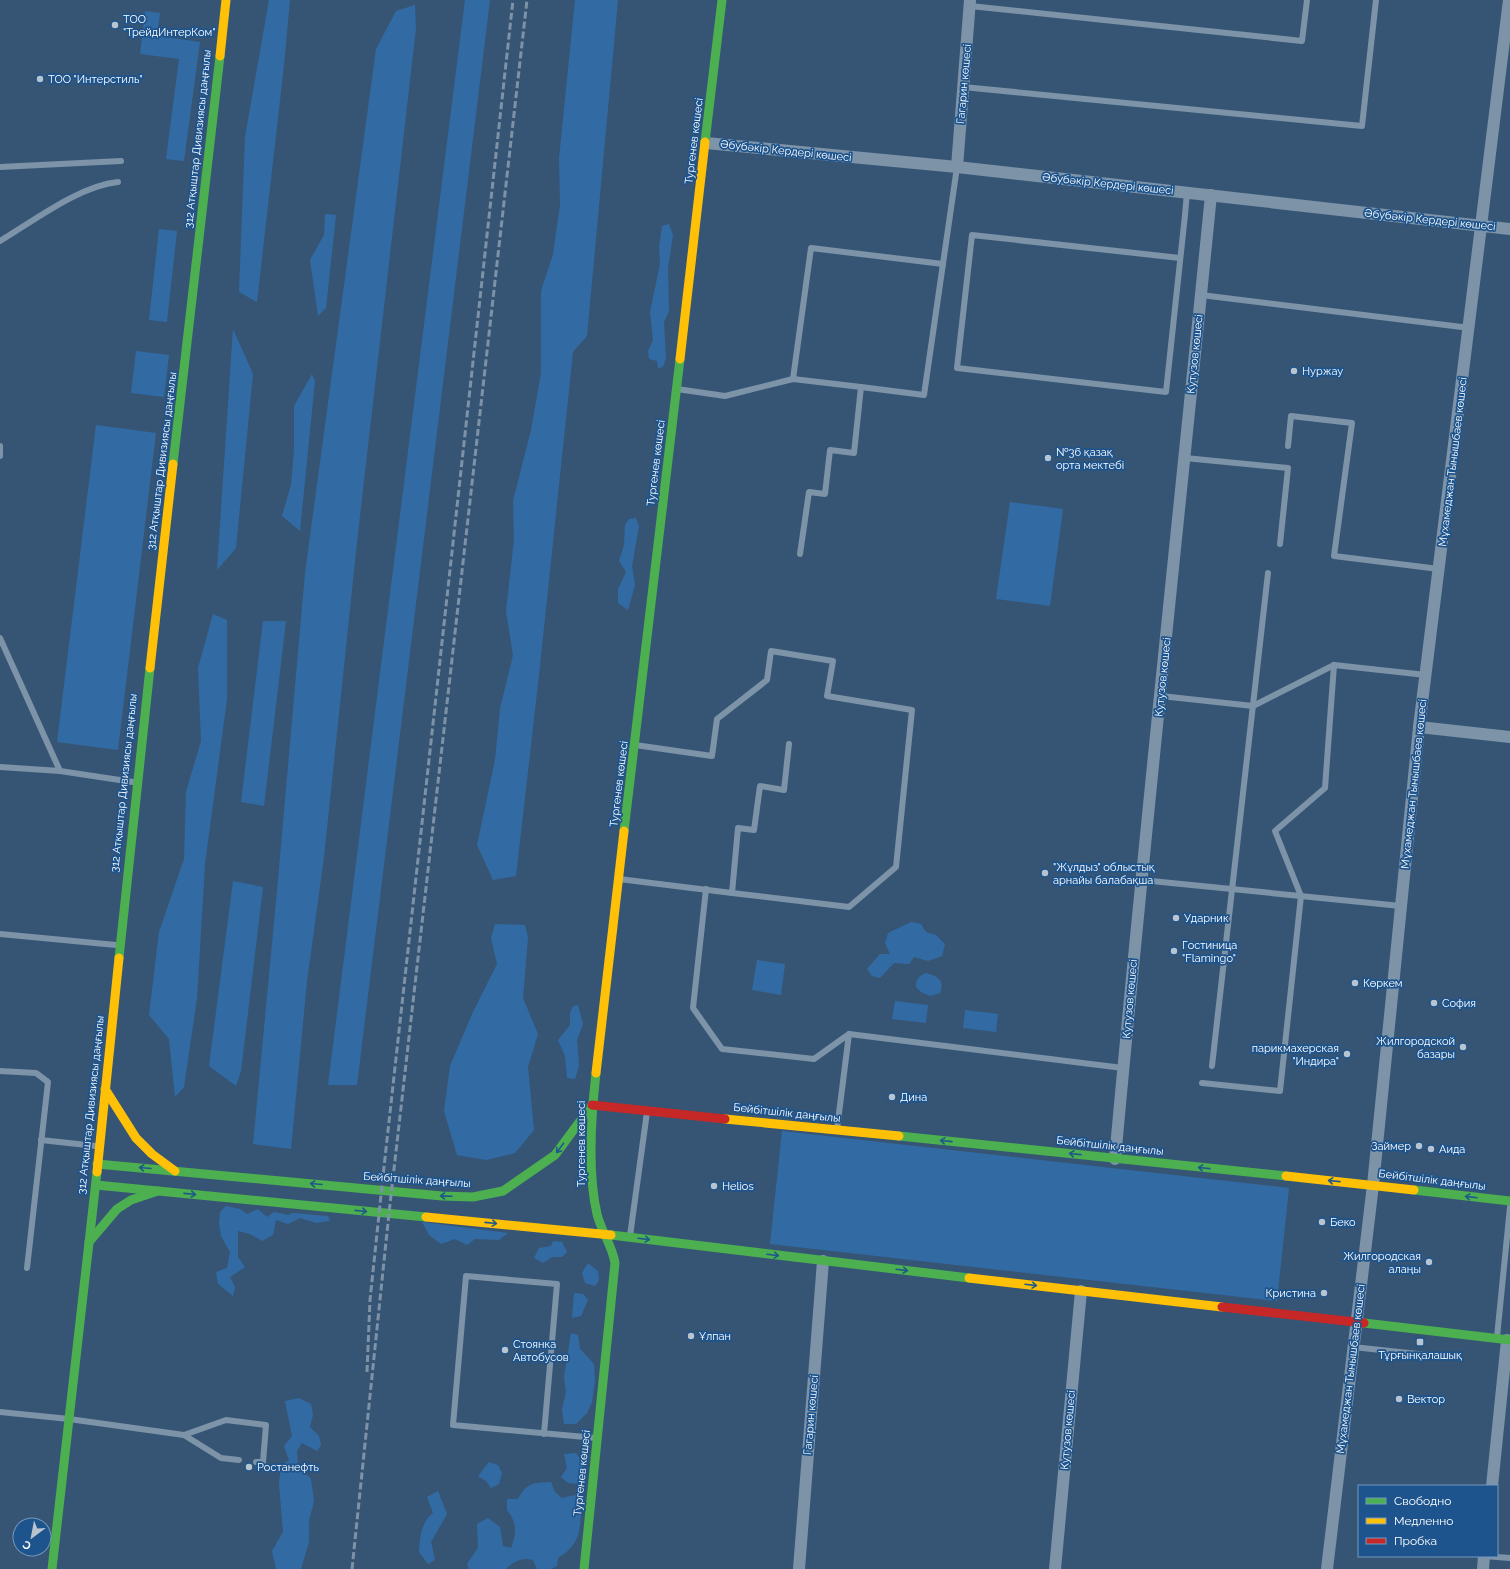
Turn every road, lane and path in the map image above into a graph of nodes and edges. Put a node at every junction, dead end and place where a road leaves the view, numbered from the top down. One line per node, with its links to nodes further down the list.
1 (226, 0): 44 (main road, 312 Атқыштар Дивизиясы даңғылы)
2 (722, 0): 8 (main road, Тургенев көшесі)
3 (1307, 0): 6 (lane)
4 (1376, 0): 7 (lane)
5 (1509, 0): 15 (street, Мұхамеджан Тынышбаев көшесі)
6 (970, 3): 7 (street, Гагарин көшесі)
7 (963, 87): 11 (street, Гагарин көшесі)
8 (706, 143): 11 (street, Әбубәкір Кердері көшесі); 24 (main road, Тургенев көшесі)
9 (121, 161): 10 (lane)
10 (0, 167)
11 (957, 167): 13 (street, Әбубәкір Кердері көшесі); 19 (lane)
12 (118, 182): 17 (lane)
13 (1187, 192): 14 (street, Әбубәкір Кердері көшесі); 18 (lane)
14 (1210, 195): 15 (street, Әбубәкір Кердері көшесі); 20 (street, Кутузов көшесі)
15 (1482, 226): 16 (street, Әбубәкір Кердері көшесі); 21 (street, Мұхамеджан Тынышбаев көшесі)
16 (1510, 229)
17 (0, 241)
18 (1180, 258): 18 (lane)
19 (943, 264): 22 (lane); 23 (lane)
20 (1201, 295): 21 (lane); 28 (street, Кутузов көшесі)
21 (1470, 328): 31 (street, Мұхамеджан Тынышбаев көшесі)
22 (793, 379): 23 (lane); 24 (lane)
23 (861, 387): 30 (lane)
24 (677, 389): 41 (main road, Тургенев көшесі)
25 (0, 446): 27 (lane)
26 (1288, 446): 31 (lane)
27 (0, 456)
28 (1185, 458): 29 (lane); 36 (street, Кутузов көшесі)
29 (1280, 544)
30 (800, 554)
31 (1439, 569): 35 (street, Мұхамеджан Тынышбаев көшесі)
32 (1268, 573): 37 (lane)
33 (0, 638): 43 (lane)
34 (1334, 665): 35 (lane); 37 (lane); 50 (lane)
35 (1426, 675): 38 (street, Мұхамеджан Тынышбаев көшесі)
36 (1161, 696): 37 (lane); 46 (street, Кутузов көшесі)
37 (1253, 706): 47 (lane)
38 (1419, 728): 39 (street); 51 (street, Мұхамеджан Тынышбаев көшесі)
39 (1510, 737)
40 (789, 744): 49 (lane)
41 (635, 745): 45 (main road, Тургенев көшесі); 49 (lane)
42 (0, 767): 43 (lane)
43 (60, 771): 44 (lane)
44 (136, 783): 53 (main road, 312 Атқыштар Дивизиясы даңғылы)
45 (620, 879): 48 (lane); 60 (main road, Тургенев көшесі)
46 (1141, 880): 47 (lane); 56 (street, Кутузов көшесі)
47 (1232, 889): 50 (lane); 55 (lane)
48 (706, 890): 49 (lane); 54 (lane)
49 (732, 893)
50 (1301, 896): 51 (lane); 58 (lane)
51 (1401, 906): 69 (street, Мұхамеджан Тынышбаев көшесі)
52 (0, 934): 53 (lane)
53 (119, 945): 59 (main road, 312 Атқыштар Дивизиясы даңғылы)
54 (849, 1034): 56 (lane); 62 (lane)
55 (1212, 1066)
56 (1123, 1068): 65 (street, Кутузов көшесі)
57 (0, 1071): 63 (lane)
58 (1202, 1083)
59 (105, 1089): 64 (main road, 312 Атқыштар Дивизиясы даңғылы); 67 (main road)
60 (592, 1105): 61 (main road, Бейбітшілік даңғылы); 67 (main road, Бейбітшілік даңғылы, one-way to 67); 73 (main road, Тургенев көшесі)
61 (647, 1111): 62 (main road, Бейбітшілік даңғылы); 74 (lane)
62 (837, 1130): 65 (main road, Бейбітшілік даңғылы, one-way to 62)
63 (41, 1140): 64 (lane); 77 (lane)
64 (99, 1146): 66 (main road, 312 Атқыштар Дивизиясы даңғылы)
65 (1115, 1158): 69 (main road, Бейбітшілік даңғылы, one-way to 65)
66 (98, 1164): 67 (main road, Бейбітшілік даңғылы, one-way to 66); 68 (main road, 312 Атқыштар Дивизиясы даңғылы)
67 (175, 1171)
68 (96, 1185): 70 (main road); 75 (main road, 312 Атқыштар Дивизиясы даңғылы)
69 (1373, 1185): 71 (main road, Бейбітшілік даңғылы, one-way to 69); 79 (street, Мұхамеджан Тынышбаев көшесі)
70 (158, 1191): 73 (main road, one-way to 73); 75 (main road)
71 (1510, 1202)
72 (1510, 1207): 80 (lane)
73 (606, 1234): 74 (main road); 87 (main road, Тургенев көшесі)
74 (630, 1237): 76 (main road, one-way to 76)
75 (89, 1242): 84 (main road, 312 Атқыштар Дивизиясы даңғылы)
76 (823, 1261): 78 (main road, one-way to 78); 96 (street, Гагарин көшесі)
77 (27, 1268)
78 (1081, 1291): 79 (main road); 97 (street, Кутузов көшесі)
79 (1356, 1322): 80 (main road); 81 (street, Мұхамеджан Тынышбаев көшесі)
80 (1505, 1340): 90 (street)
81 (1354, 1347): 82 (lane); 98 (street, Мұхамеджан Тынышбаев көшесі)
82 (1427, 1355)
83 (0, 1412): 84 (lane)
84 (69, 1419): 86 (lane); 95 (main road, 312 Атқыштар Дивизиясы даңғылы)
85 (544, 1434): 85 (lane); 87 (lane)
86 (184, 1436): 88 (lane); 89 (lane)
87 (598, 1439): 94 (main road, Тургенев көшесі)
88 (239, 1460)
89 (256, 1462)
90 (1492, 1485)
91 (1484, 1557): 99 (street)
92 (1497, 1557): 93 (lane)
93 (1510, 1558)
94 (582, 1568)
95 (52, 1569)
96 (799, 1569)
97 (1055, 1569)
98 (1327, 1569)
99 (1483, 1569)

